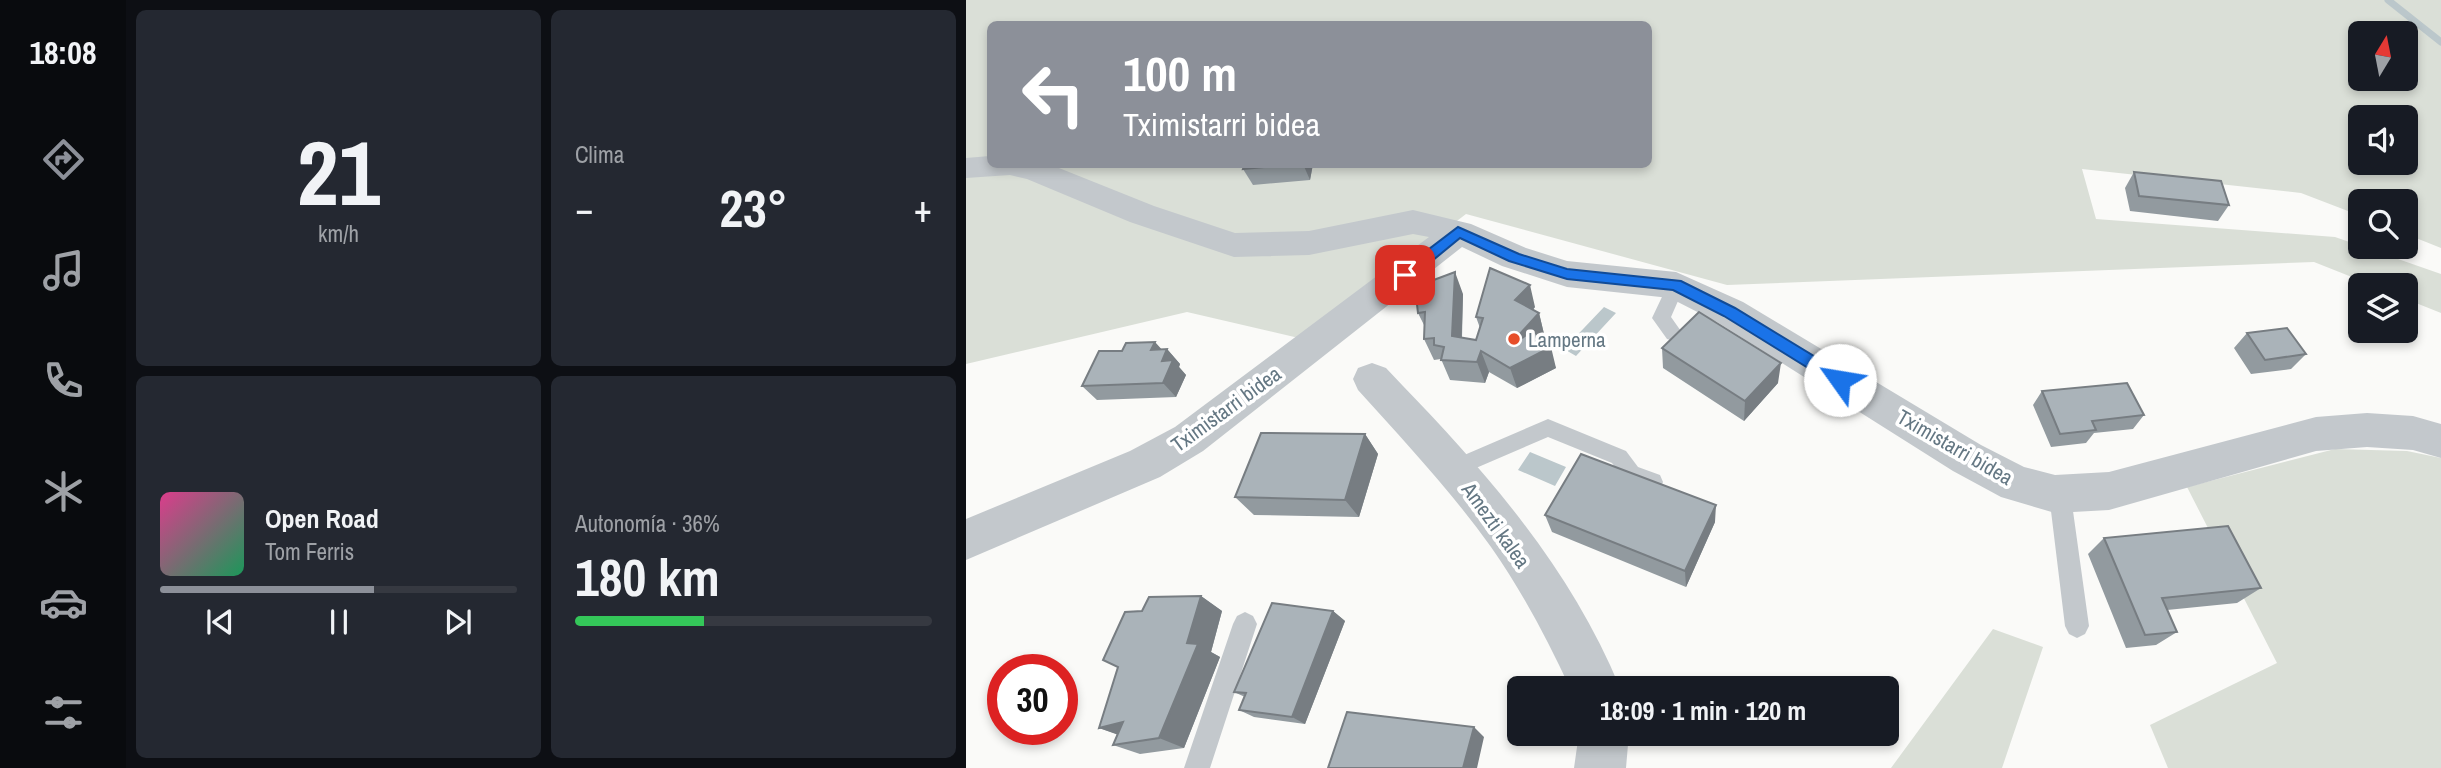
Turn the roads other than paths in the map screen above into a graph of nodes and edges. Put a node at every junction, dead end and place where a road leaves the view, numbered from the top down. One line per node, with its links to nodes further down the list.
1 (987, 167): 2 (street, Tximistarri bidea)
2 (966, 168)
3 (1024, 168): 4 (street, Tximistarri bidea)
4 (1458, 232): 5 (street, Tximistarri bidea); 12 (street, Tximistarri bidea)
5 (1676, 285): 6 (lane); 11 (street, Tximistarri bidea)
6 (1674, 334)
7 (1372, 379): 9 (street, Amezti kalea)
8 (2441, 441): 11 (street, Tximistarri bidea)
9 (1455, 468): 10 (lane); 15 (street, Amezti kalea)
10 (1675, 492)
11 (2055, 494): 14 (lane)
12 (966, 540)
13 (1245, 624): 17 (lane)
14 (2077, 626)
15 (1590, 676)
16 (1603, 746): 18 (street)
17 (1197, 768)
18 (1600, 768)

